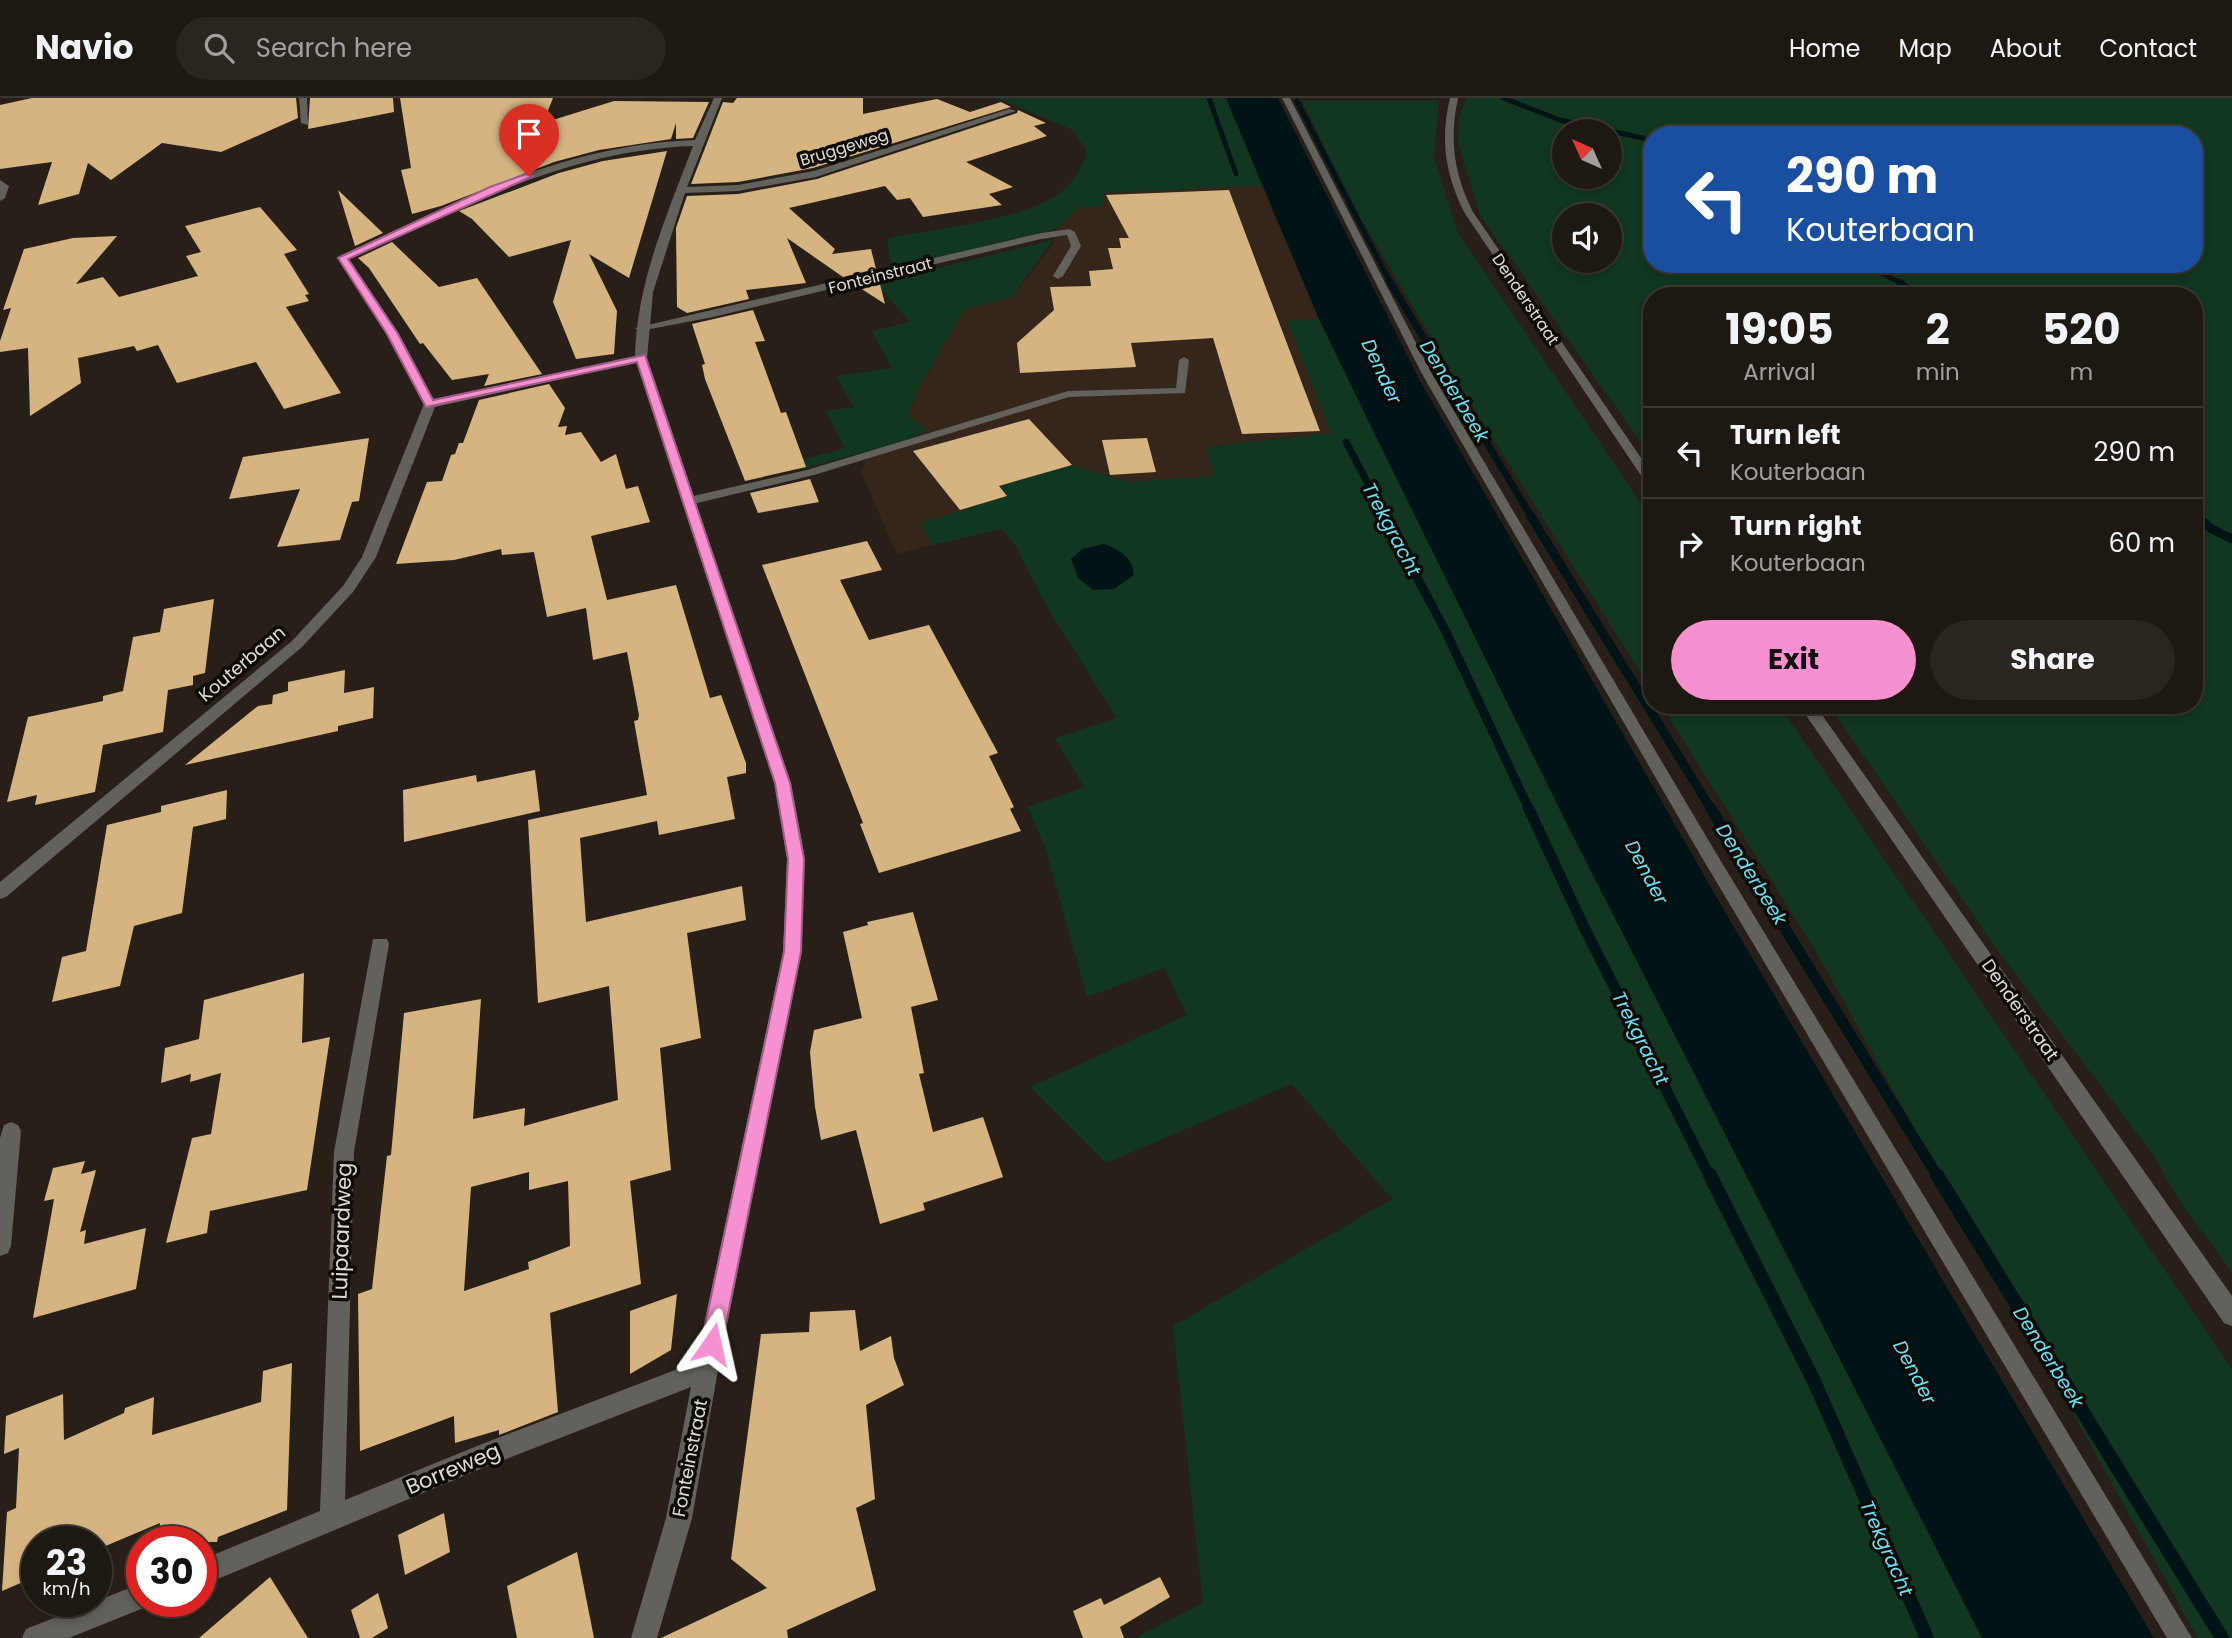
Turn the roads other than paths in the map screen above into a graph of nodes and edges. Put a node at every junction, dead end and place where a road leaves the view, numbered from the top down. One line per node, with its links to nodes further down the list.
1 (303, 98): 6 (lane)
2 (718, 98): 7 (street, Fonteinstraat)
3 (1286, 98): 30 (lane)
4 (1454, 98): 16 (street, Denderstraat)
5 (1012, 111): 9 (street, Bruggeweg)
6 (305, 123)
7 (698, 143): 9 (street, Fonteinstraat); 15 (street)
8 (0, 183): 10 (street)
9 (681, 190): 12 (street, Fonteinstraat)
10 (0, 198)
11 (1058, 276): 12 (lane, Fonteinstraat)
12 (640, 328): 13 (street, Fonteinstraat)
13 (641, 358): 15 (street); 17 (street, Fonteinstraat)
14 (1184, 360): 17 (lane)
15 (430, 404): 19 (street, Kouterbaan)
16 (1643, 470)
17 (689, 501): 24 (street, Fonteinstraat)
18 (1813, 714): 23 (street, Denderstraat)
19 (0, 892)
20 (380, 944): 25 (street, Luipaardweg)
21 (11, 1131): 22 (street)
22 (0, 1246)
23 (2232, 1315)
24 (706, 1370): 25 (street, Borreweg); 29 (street, Fonteinstraat)
25 (332, 1520): 26 (street, Borreweg)
26 (217, 1567)
27 (126, 1602): 28 (street)
28 (35, 1638)
29 (644, 1638)
30 (2180, 1638)

